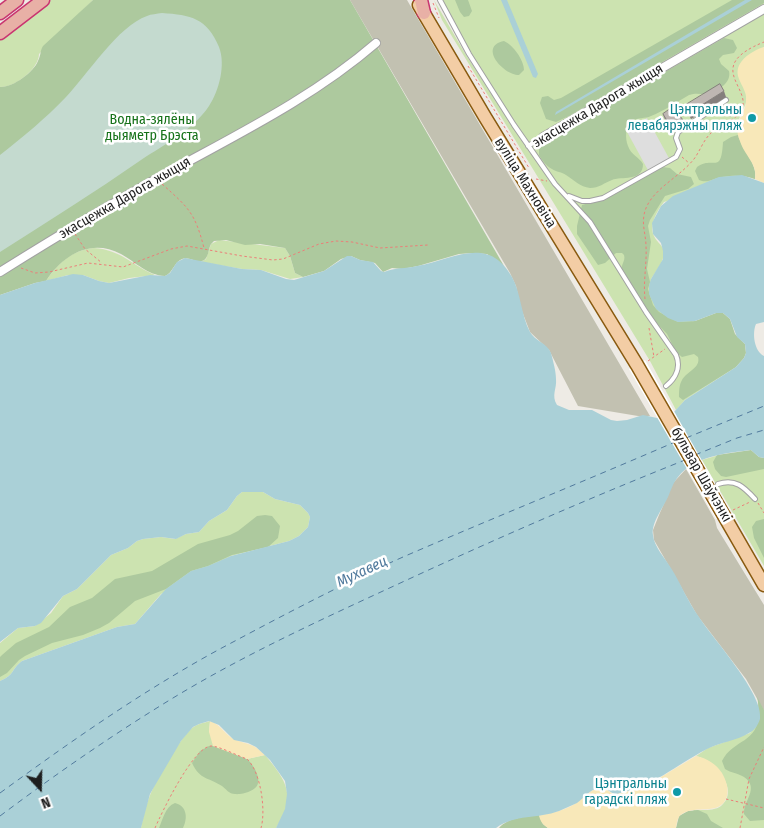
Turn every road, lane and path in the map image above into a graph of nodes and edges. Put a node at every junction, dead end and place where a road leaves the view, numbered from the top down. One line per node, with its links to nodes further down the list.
1 (43, 0): 9 (highway)
2 (416, 0): 8 (main road, вуліца Махновіча)
3 (421, 0): 8 (highway)
4 (440, 0): 15 (lane)
5 (14, 2): 7 (highway); 9 (highway)
6 (764, 9): 14 (street, экасцежка Дарога жыцця)
7 (0, 13)
8 (424, 13): 31 (main road, вуліца Махновіча)
9 (21, 17): 10 (highway)
10 (0, 32)
11 (764, 42): 17 (path)
12 (376, 43): 18 (street, экасцежка Дарога жыцця)
13 (726, 100): 16 (lane)
14 (543, 137): 15 (lane, экасцежка Дарога жыцця)
15 (528, 146): 20 (lane, экасцежка Дарога жыцця)
16 (679, 154): 17 (path); 21 (lane)
17 (690, 163): 28 (path)
18 (156, 179): 22 (street, экасцежка Дарога жыцця); 24 (path)
19 (535, 179): 20 (path)
20 (555, 184): 21 (lane, экасцежка Дарога жыцця)
21 (565, 194): 28 (lane, экасцежка Дарога жыцця)
22 (72, 229): 25 (street, экасцежка Дарога жыцця); 26 (path)
23 (428, 245): 24 (path)
24 (204, 249): 26 (path)
25 (15, 263): 26 (path); 27 (street, экасцежка Дарога жыцця)
26 (104, 264)
27 (0, 272)
28 (646, 312): 29 (lane, экасцежка Дарога жыцця); 30 (path)
29 (670, 346): 30 (path); 32 (lane, экасцежка Дарога жыцця)
30 (654, 357): 31 (path)
31 (641, 364): 35 (main road, бульвар Шаўчэнкі)
32 (666, 386)
33 (718, 484): 34 (lane)
34 (755, 499): 35 (path); 36 (path)
35 (726, 513): 37 (main road, бульвар Шаўчэнкі)
36 (764, 513)
37 (764, 585)
38 (764, 747): 40 (path)
39 (726, 798): 40 (path)
40 (744, 803): 41 (path); 44 (path)
41 (764, 808)
42 (156, 828): 43 (path)
43 (261, 828)
44 (740, 828)

